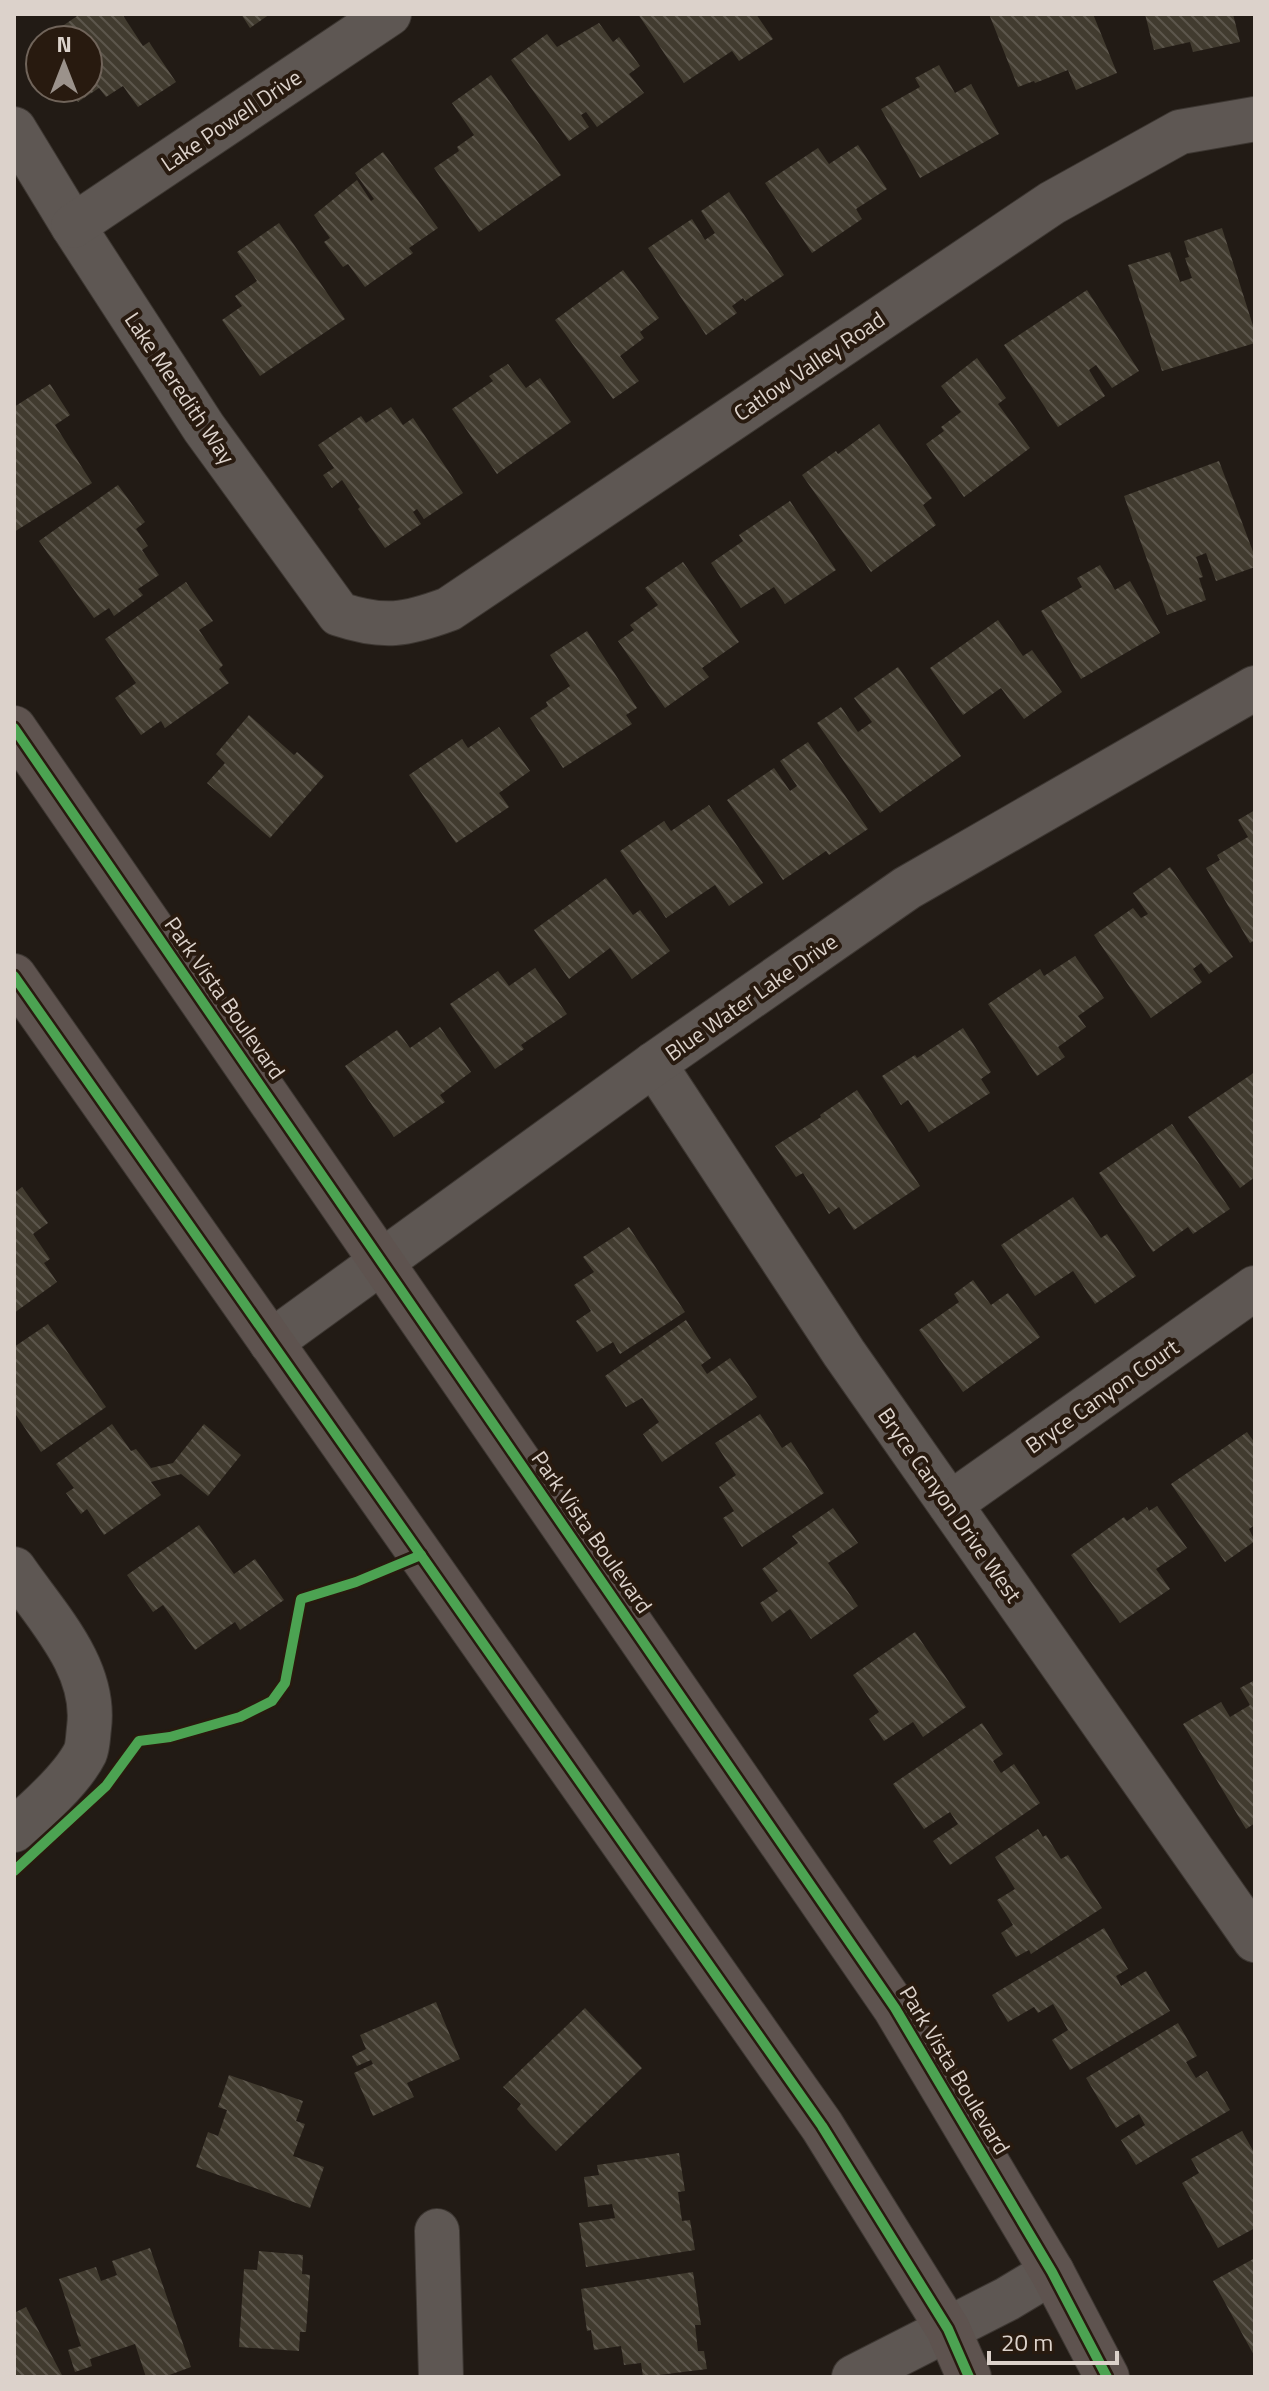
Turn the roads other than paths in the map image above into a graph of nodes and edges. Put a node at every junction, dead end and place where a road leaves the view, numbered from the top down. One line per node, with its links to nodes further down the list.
1 (389, 14): 4 (street, Lake Powell Drive)
2 (1255, 119): 5 (street, Catlow Valley Road)
3 (14, 129): 4 (street, Lake Meredith Way)
4 (73, 226): 5 (street, Lake Meredith Way)
5 (370, 624)
6 (1255, 688): 9 (street, Blue Water Lake Drive)
7 (14, 728): 10 (main road, Park Vista Boulevard)
8 (14, 976): 12 (main road)
9 (654, 1064): 10 (street, Blue Water Lake Drive); 13 (street, Bryce Canyon Drive West)
10 (382, 1261): 12 (street, Blue Water Lake Drive); 18 (main road, Park Vista Boulevard)
11 (1255, 1288): 13 (street, Bryce Canyon Court)
12 (271, 1342): 19 (main road)
13 (950, 1504): 16 (street, Bryce Canyon Drive West)
14 (14, 1569): 15 (street)
15 (14, 1830)
16 (1251, 1924)
17 (437, 2231): 20 (street)
18 (1052, 2272): 19 (street); 23 (main road, Park Vista Boulevard)
19 (948, 2329): 21 (street); 22 (main road)
20 (441, 2377)
21 (854, 2377)
22 (969, 2377)
23 (1107, 2377)

